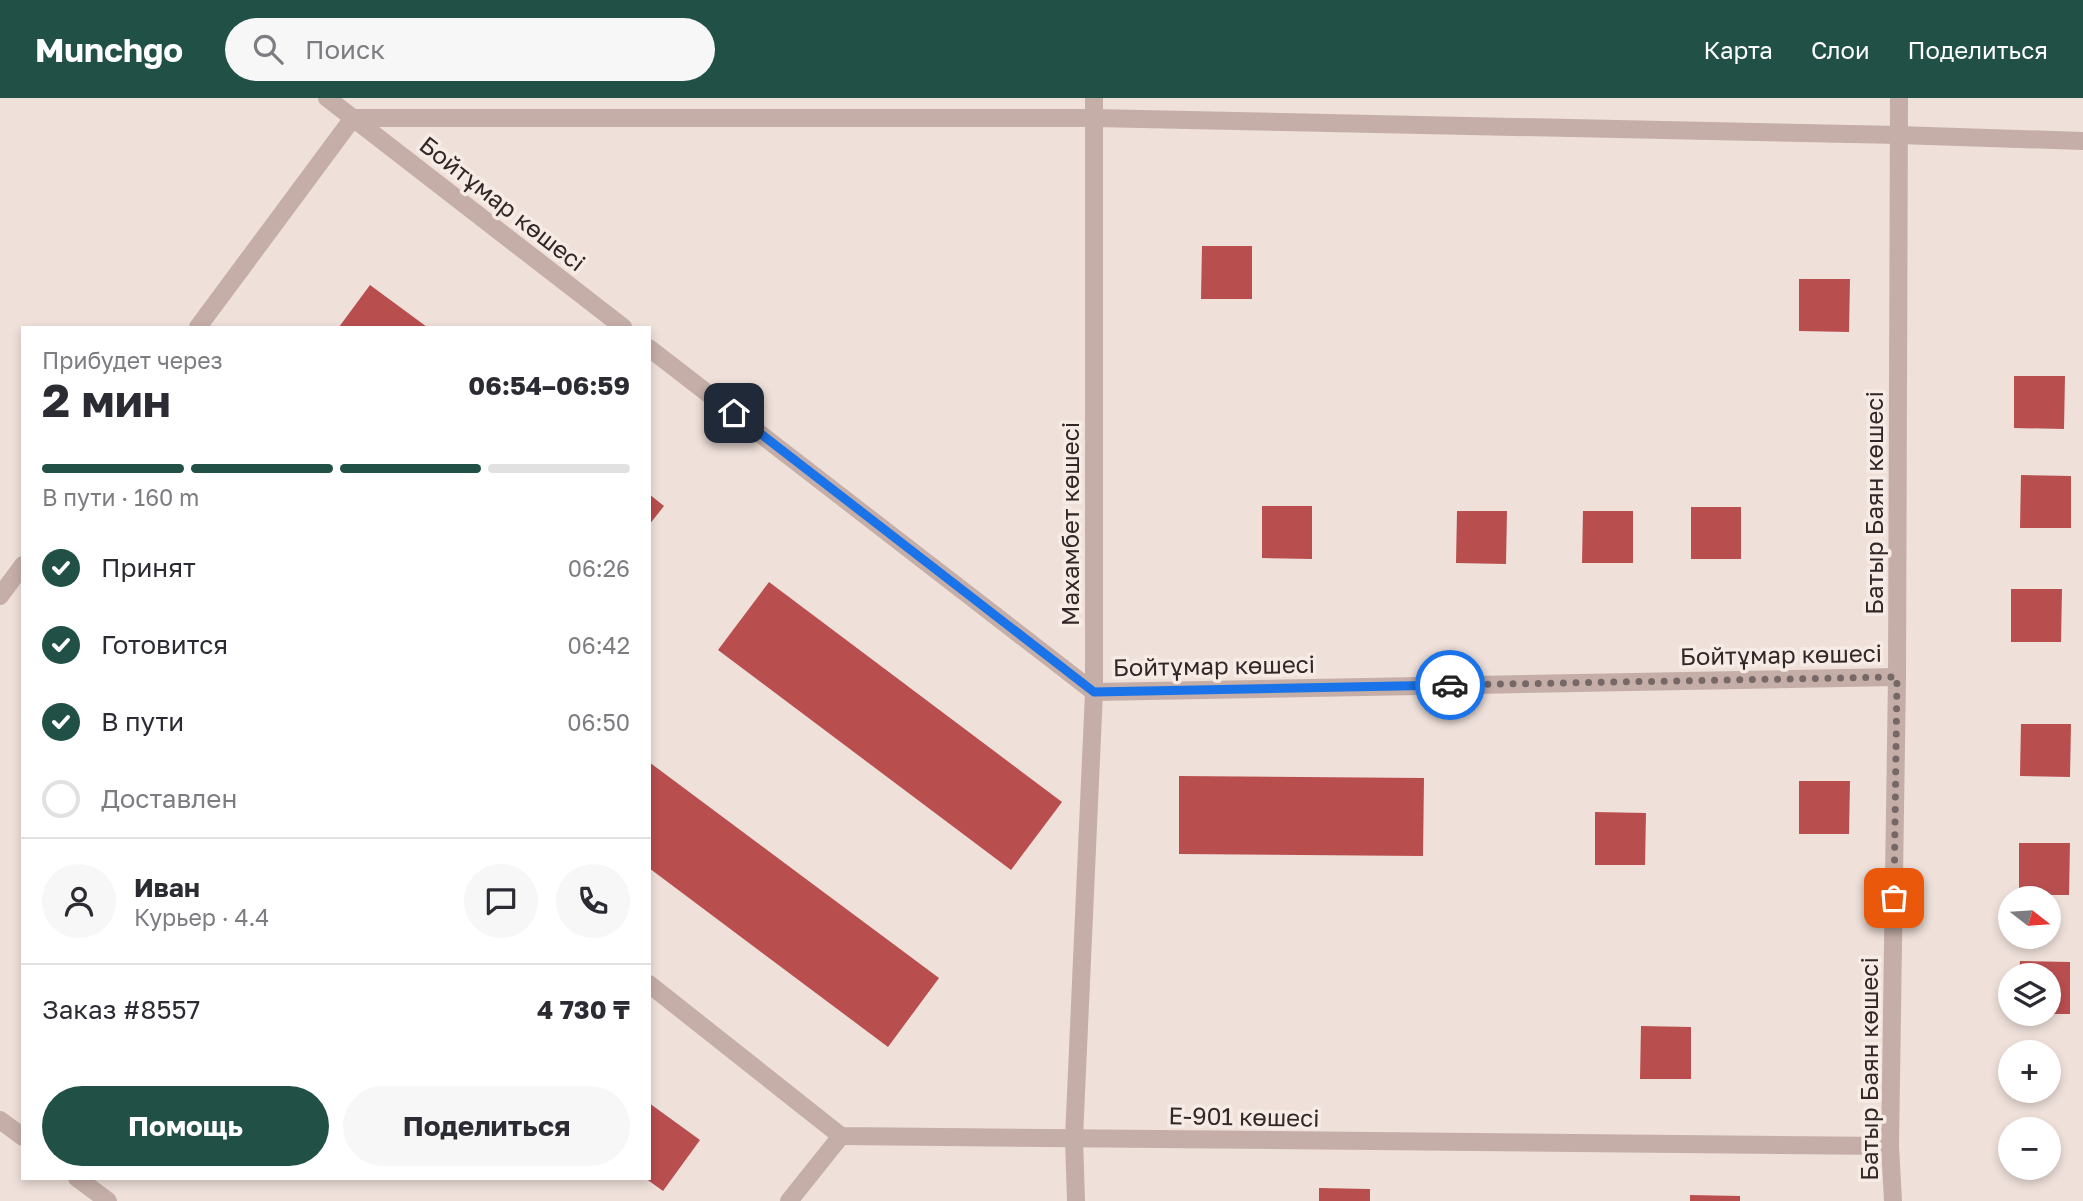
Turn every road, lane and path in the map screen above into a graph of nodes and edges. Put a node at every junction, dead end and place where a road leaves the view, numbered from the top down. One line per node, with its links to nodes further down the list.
1 (327, 98): 4 (street, Бойтұмар көшесі)
2 (1094, 98): 5 (street, Махамбет көшесі)
3 (1899, 98): 6 (street, Батыр Баян көшесі)
4 (353, 118): 5 (street); 8 (street); 9 (street, Бойтұмар көшесі)
5 (1094, 118): 6 (street); 14 (street, Махамбет көшесі)
6 (1898, 135): 7 (street); 13 (street, Батыр Баян көшесі)
7 (2083, 141)
8 (199, 326)
9 (622, 326)
10 (651, 350): 14 (street, Бойтұмар көшесі)
11 (21, 568): 12 (street)
12 (0, 596)
13 (1897, 677): 14 (street, Бойтұмар көшесі); 20 (street, Батыр Баян көшесі)
14 (1094, 692): 19 (street, Махамбет көшесі)
15 (651, 986): 18 (street)
16 (0, 1120): 17 (street)
17 (21, 1136)
18 (841, 1136): 19 (street, Е-901 көшесі); 23 (street)
19 (1074, 1139): 20 (street, Е-901 көшесі); 24 (street, Махамбет көшесі)
20 (1890, 1146): 25 (street, Батыр Баян көшесі)
21 (80, 1180): 22 (street)
22 (108, 1201)
23 (789, 1201)
24 (1076, 1201)
25 (1893, 1201)

